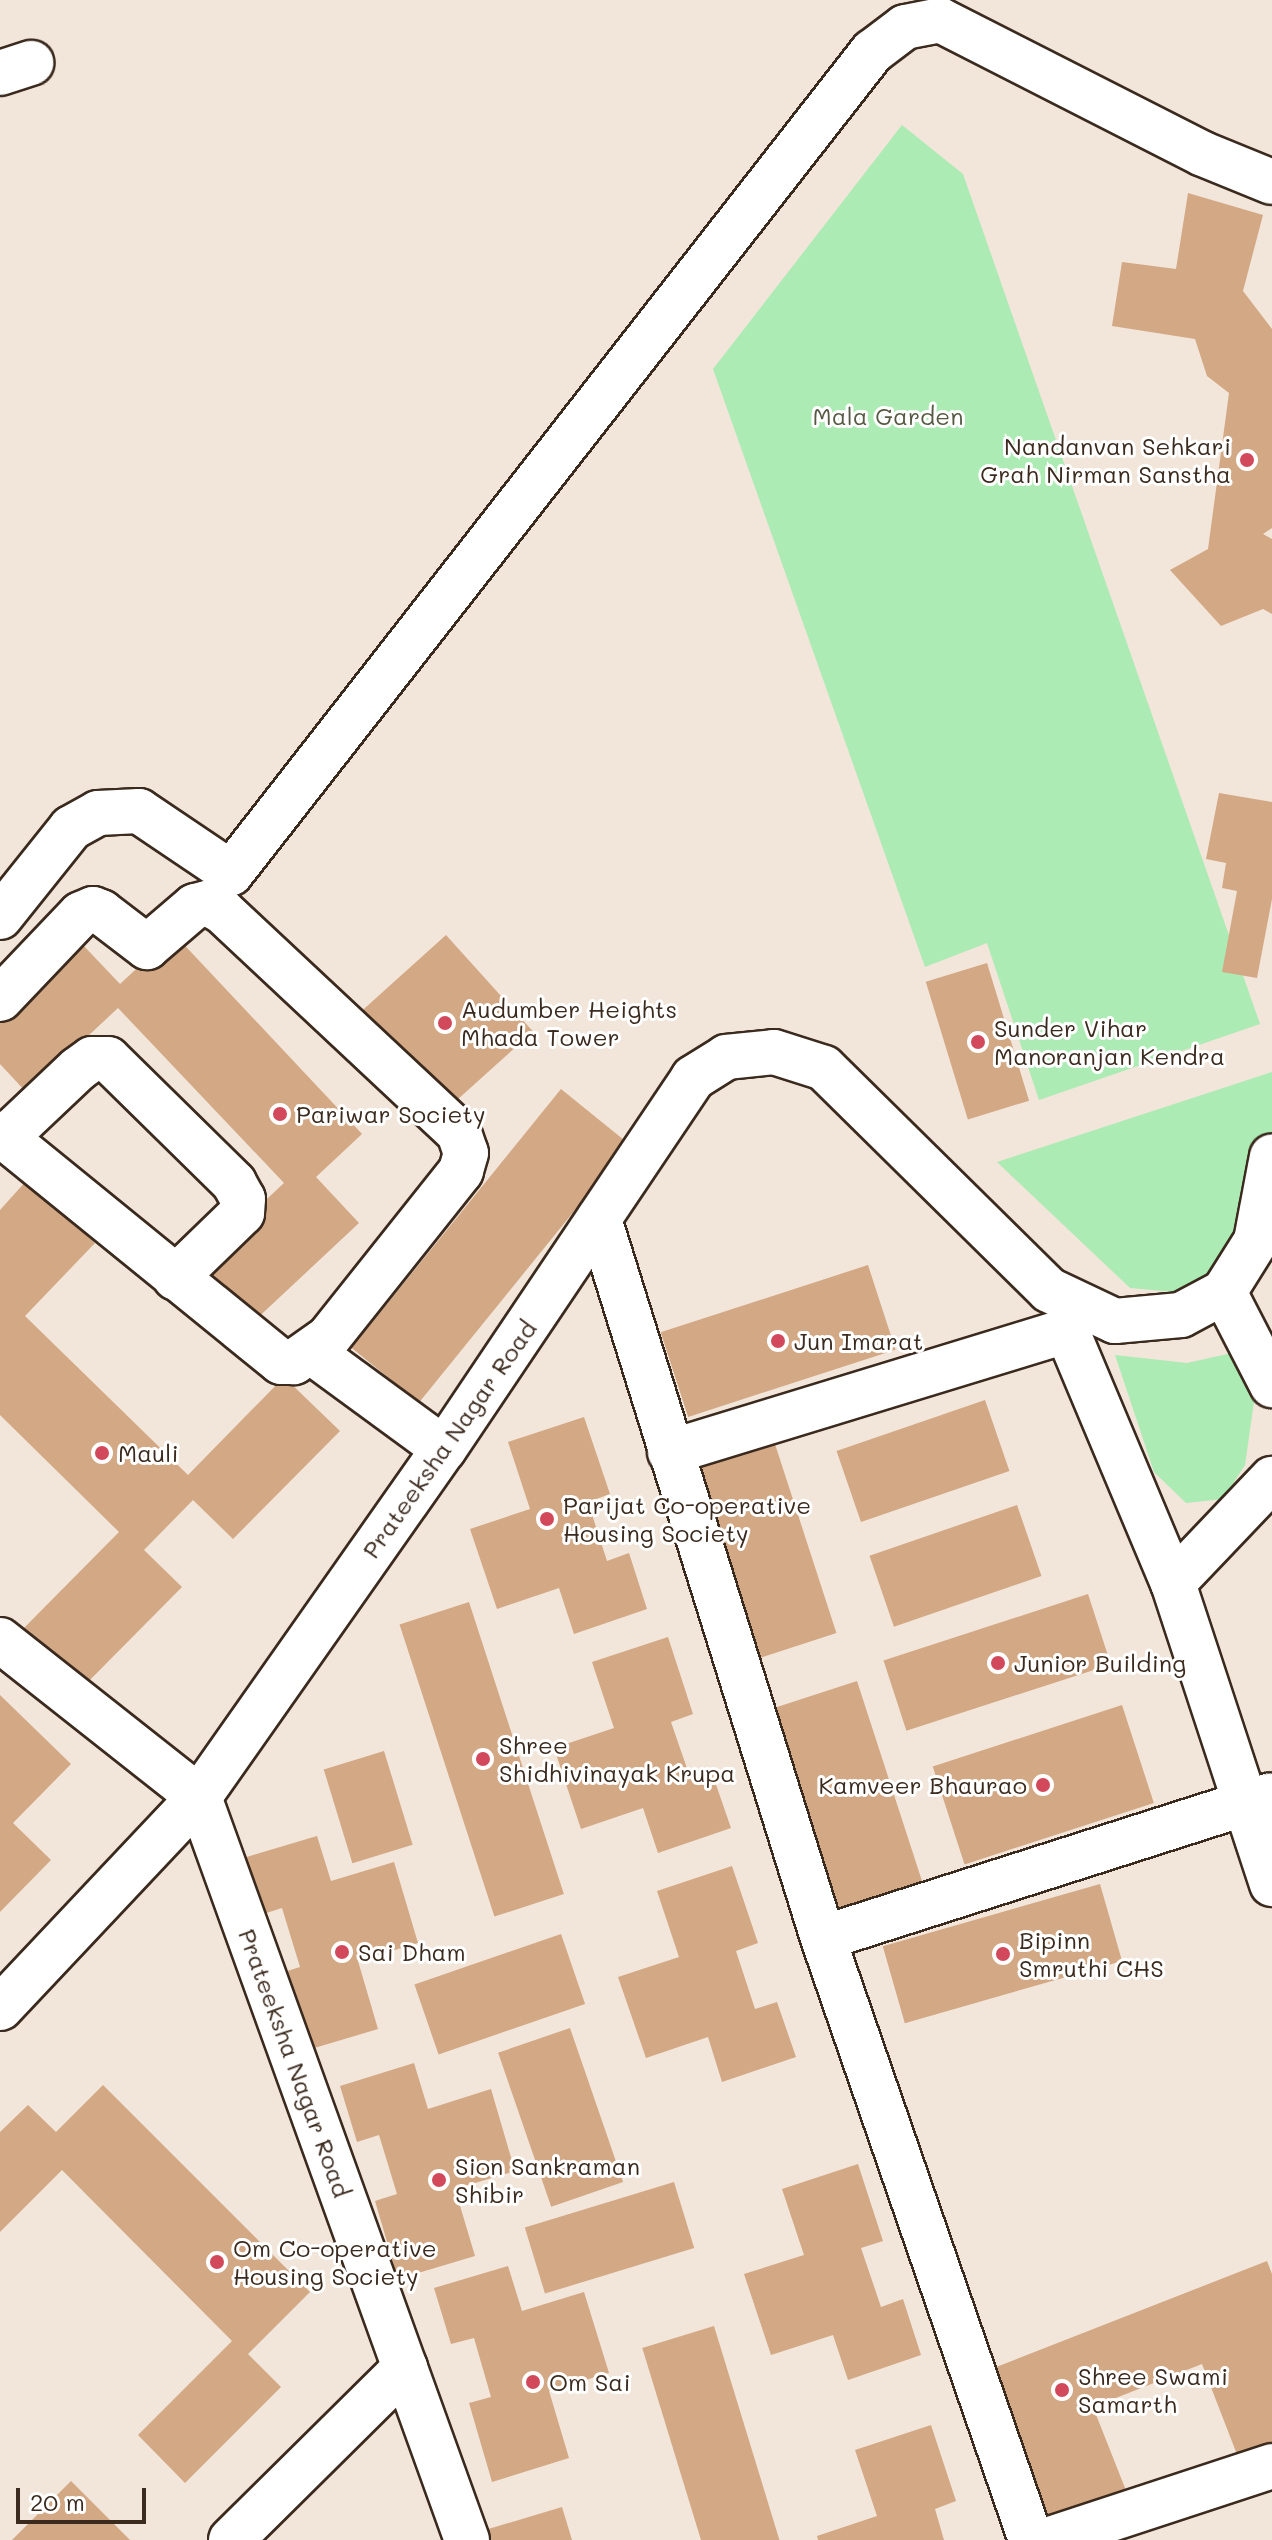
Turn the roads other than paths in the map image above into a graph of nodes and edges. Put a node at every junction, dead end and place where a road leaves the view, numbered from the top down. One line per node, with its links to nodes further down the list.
1 (1272, 182): 2 (street)
2 (0, 917)
3 (0, 999): 10 (street)
4 (2, 1136): 7 (street); 7 (street)
5 (1272, 1156): 8 (street, Prateeksha Nagar Road)
6 (599, 1219): 9 (street, Prateeksha Nagar Road); 12 (street, Prateeksha Nagar Road); 13 (street)
7 (175, 1278): 10 (street)
8 (1224, 1292): 9 (street, Prateeksha Nagar Road); 11 (street)
9 (1070, 1318): 13 (street); 15 (street)
10 (313, 1353): 12 (street)
11 (1272, 1385)
12 (444, 1449): 17 (street, Prateeksha Nagar Road)
13 (670, 1452): 20 (street)
14 (1272, 1479): 15 (street)
15 (1173, 1583): 18 (street)
16 (0, 1640): 17 (street)
17 (199, 1797): 21 (street); 22 (street, Prateeksha Nagar Road)
18 (1258, 1800): 19 (street); 20 (street)
19 (1272, 1884)
20 (823, 1938): 26 (street)
21 (0, 2008)
22 (405, 2368): 24 (street); 25 (street, Prateeksha Nagar Road)
23 (1272, 2466): 27 (street)
24 (231, 2540)
25 (467, 2540)
26 (1031, 2540)
27 (1047, 2540)

